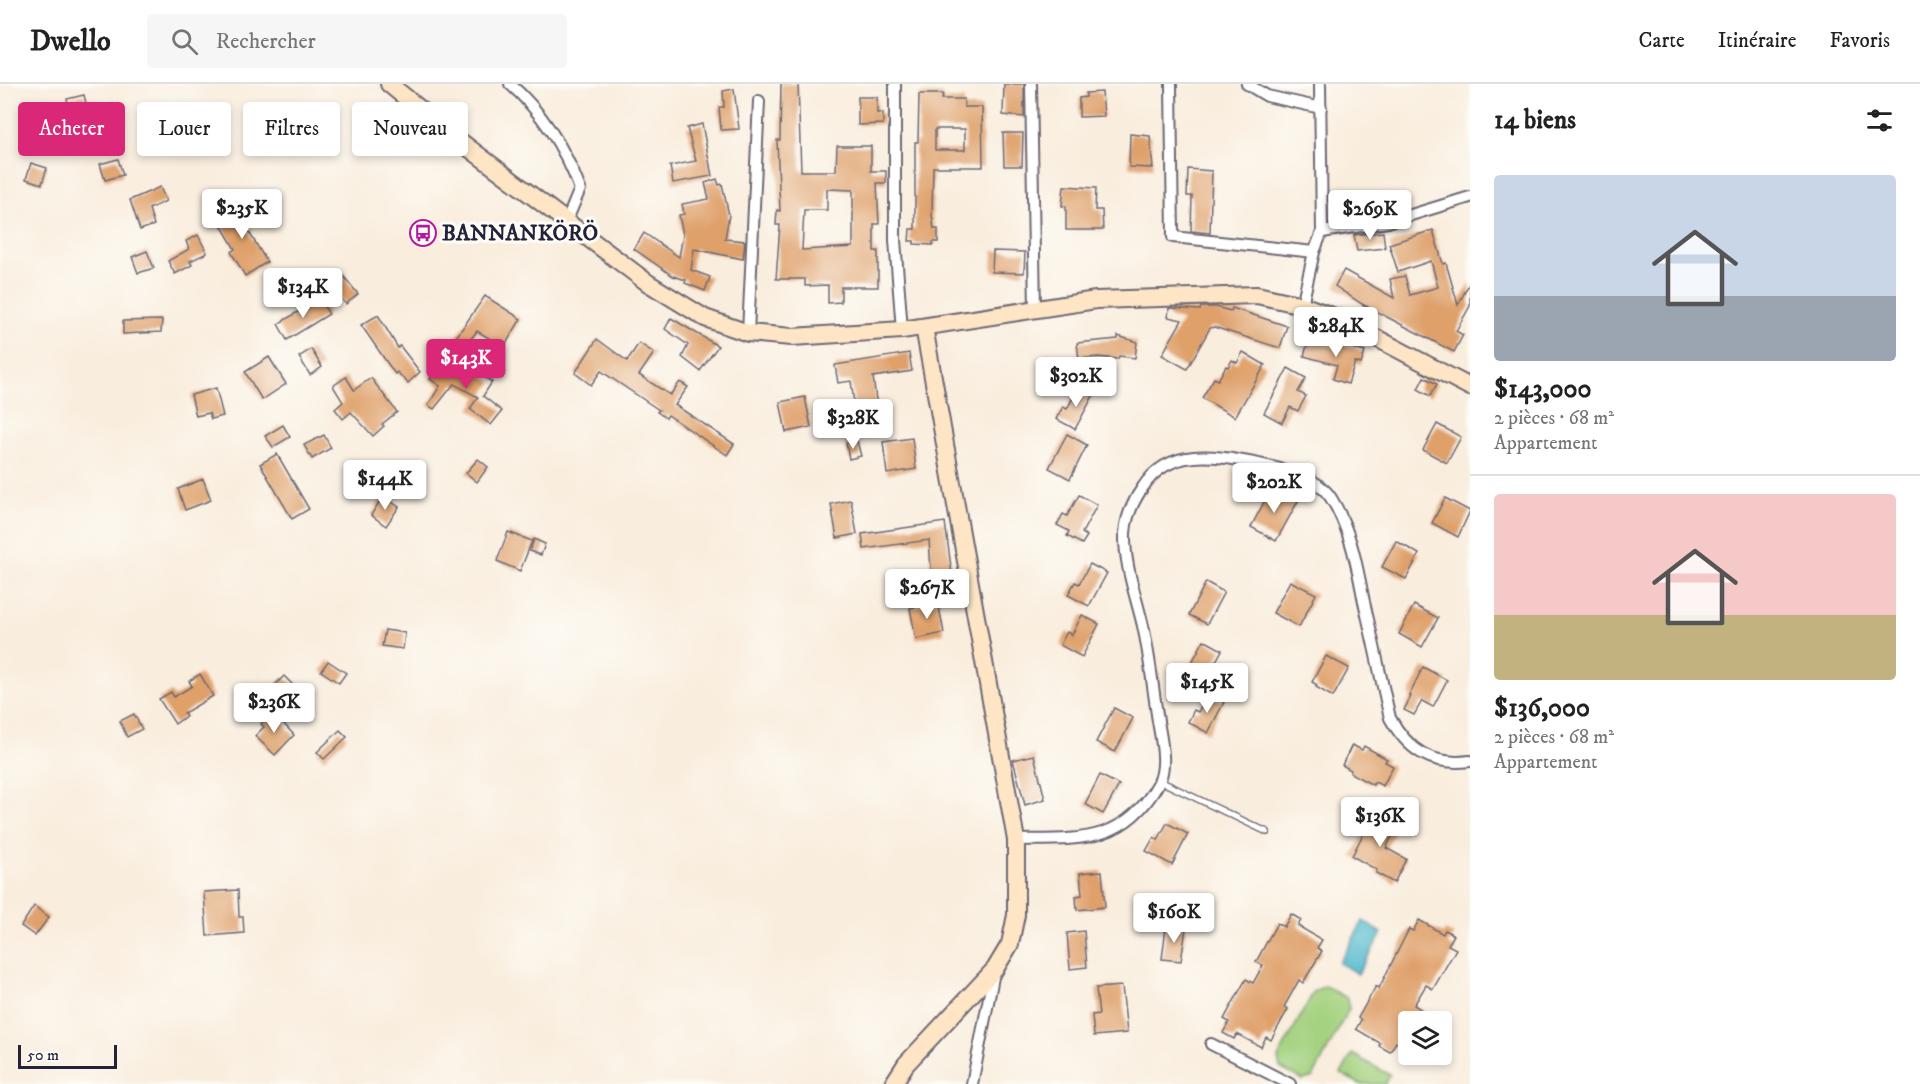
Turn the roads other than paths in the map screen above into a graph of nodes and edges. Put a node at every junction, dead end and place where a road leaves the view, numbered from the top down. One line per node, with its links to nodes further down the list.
1 (389, 84): 11 (main road)
2 (510, 84): 11 (street)
3 (895, 84): 17 (street)
4 (1031, 84): 15 (street)
5 (1171, 84): 13 (street)
6 (1247, 84): 9 (street)
7 (1320, 84): 9 (street)
8 (759, 101): 18 (street)
9 (1321, 108): 12 (street)
10 (1470, 197): 12 (street)
11 (567, 220): 18 (main road)
12 (1322, 232): 13 (street)
13 (1314, 252): 14 (street)
14 (1302, 305): 15 (main road); 19 (main road)
15 (1035, 310): 16 (main road)
16 (924, 327): 17 (main road); 23 (main road)
17 (902, 330): 18 (main road)
18 (748, 333)
19 (1470, 387)
20 (1470, 761): 21 (street)
21 (1160, 781): 22 (lane); 23 (street)
22 (1267, 832)
23 (1016, 840): 24 (main road)
24 (995, 969): 26 (main road); 27 (street)
25 (1211, 1044): 28 (street)
26 (893, 1084)
27 (972, 1084)
28 (1290, 1084)

